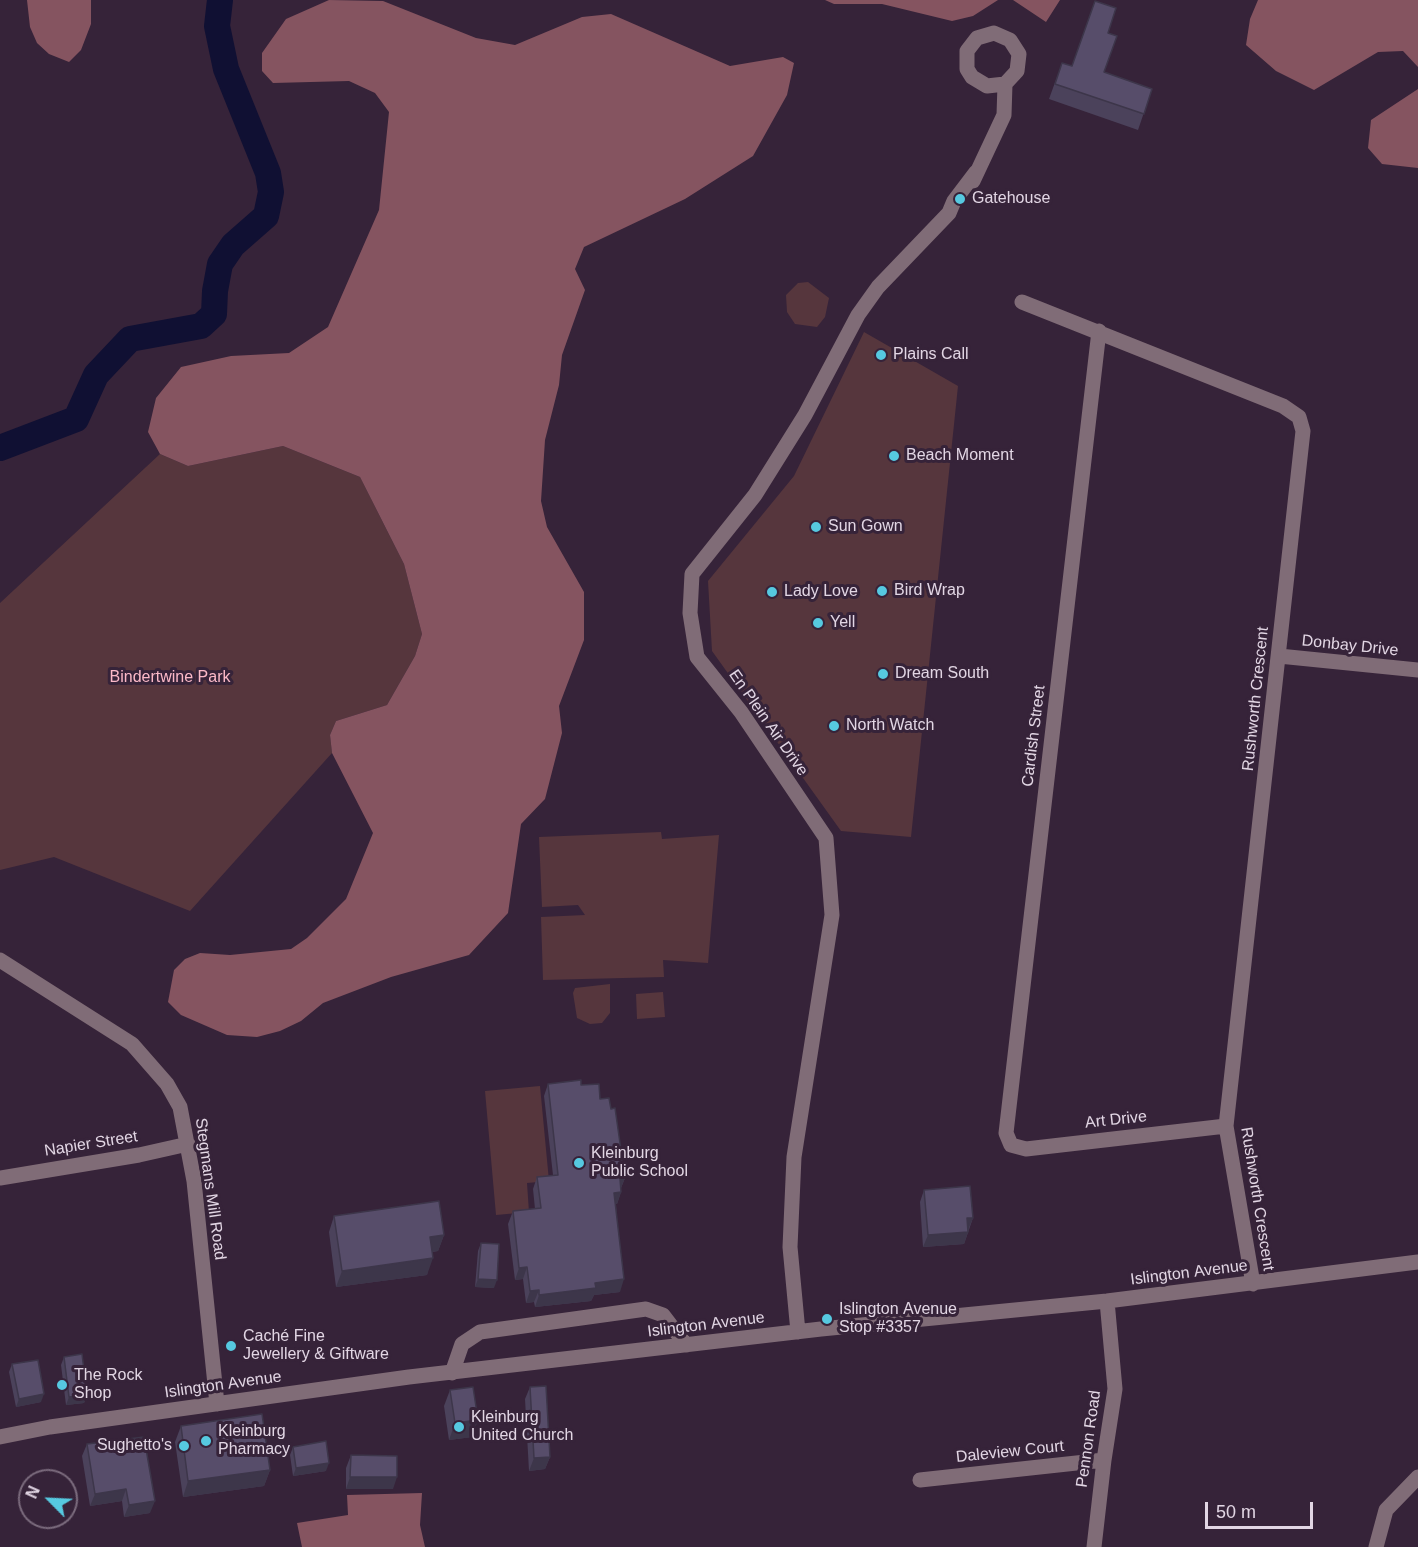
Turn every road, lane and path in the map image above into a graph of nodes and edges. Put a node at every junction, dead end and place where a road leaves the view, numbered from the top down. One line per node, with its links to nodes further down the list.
1 (1005, 84): 14 (street, En Plein Air Drive)
2 (1022, 302): 3 (street, Rushworth Crescent)
3 (1099, 331): 4 (street, Rushworth Crescent); 9 (street, Cardish Street)
4 (1279, 656): 5 (street, Donbay Drive); 7 (street, Rushworth Crescent)
5 (1418, 670)
6 (0, 960): 8 (street, Stegmans Mill Road)
7 (1226, 1126): 9 (street, Art Drive); 12 (street, Rushworth Crescent)
8 (188, 1144): 10 (street, Napier Street); 17 (street, Stegmans Mill Road)
9 (1011, 1145)
10 (0, 1178)
11 (1418, 1262): 12 (street, Islington Avenue)
12 (1253, 1284): 13 (street, Islington Avenue)
13 (1107, 1301): 14 (street, Islington Avenue); 19 (street, Pennon Road)
14 (798, 1332): 15 (street, Islington Avenue)
15 (686, 1345): 16 (street, Islington Avenue); 16 (street)
16 (452, 1373): 17 (street, Islington Avenue)
17 (217, 1404): 18 (street, Islington Avenue)
18 (0, 1437)
19 (1104, 1460): 21 (street, Daleview Court); 22 (street, Pennon Road)
20 (1418, 1477): 23 (street)
21 (920, 1480)
22 (1094, 1547)
23 (1376, 1547)

